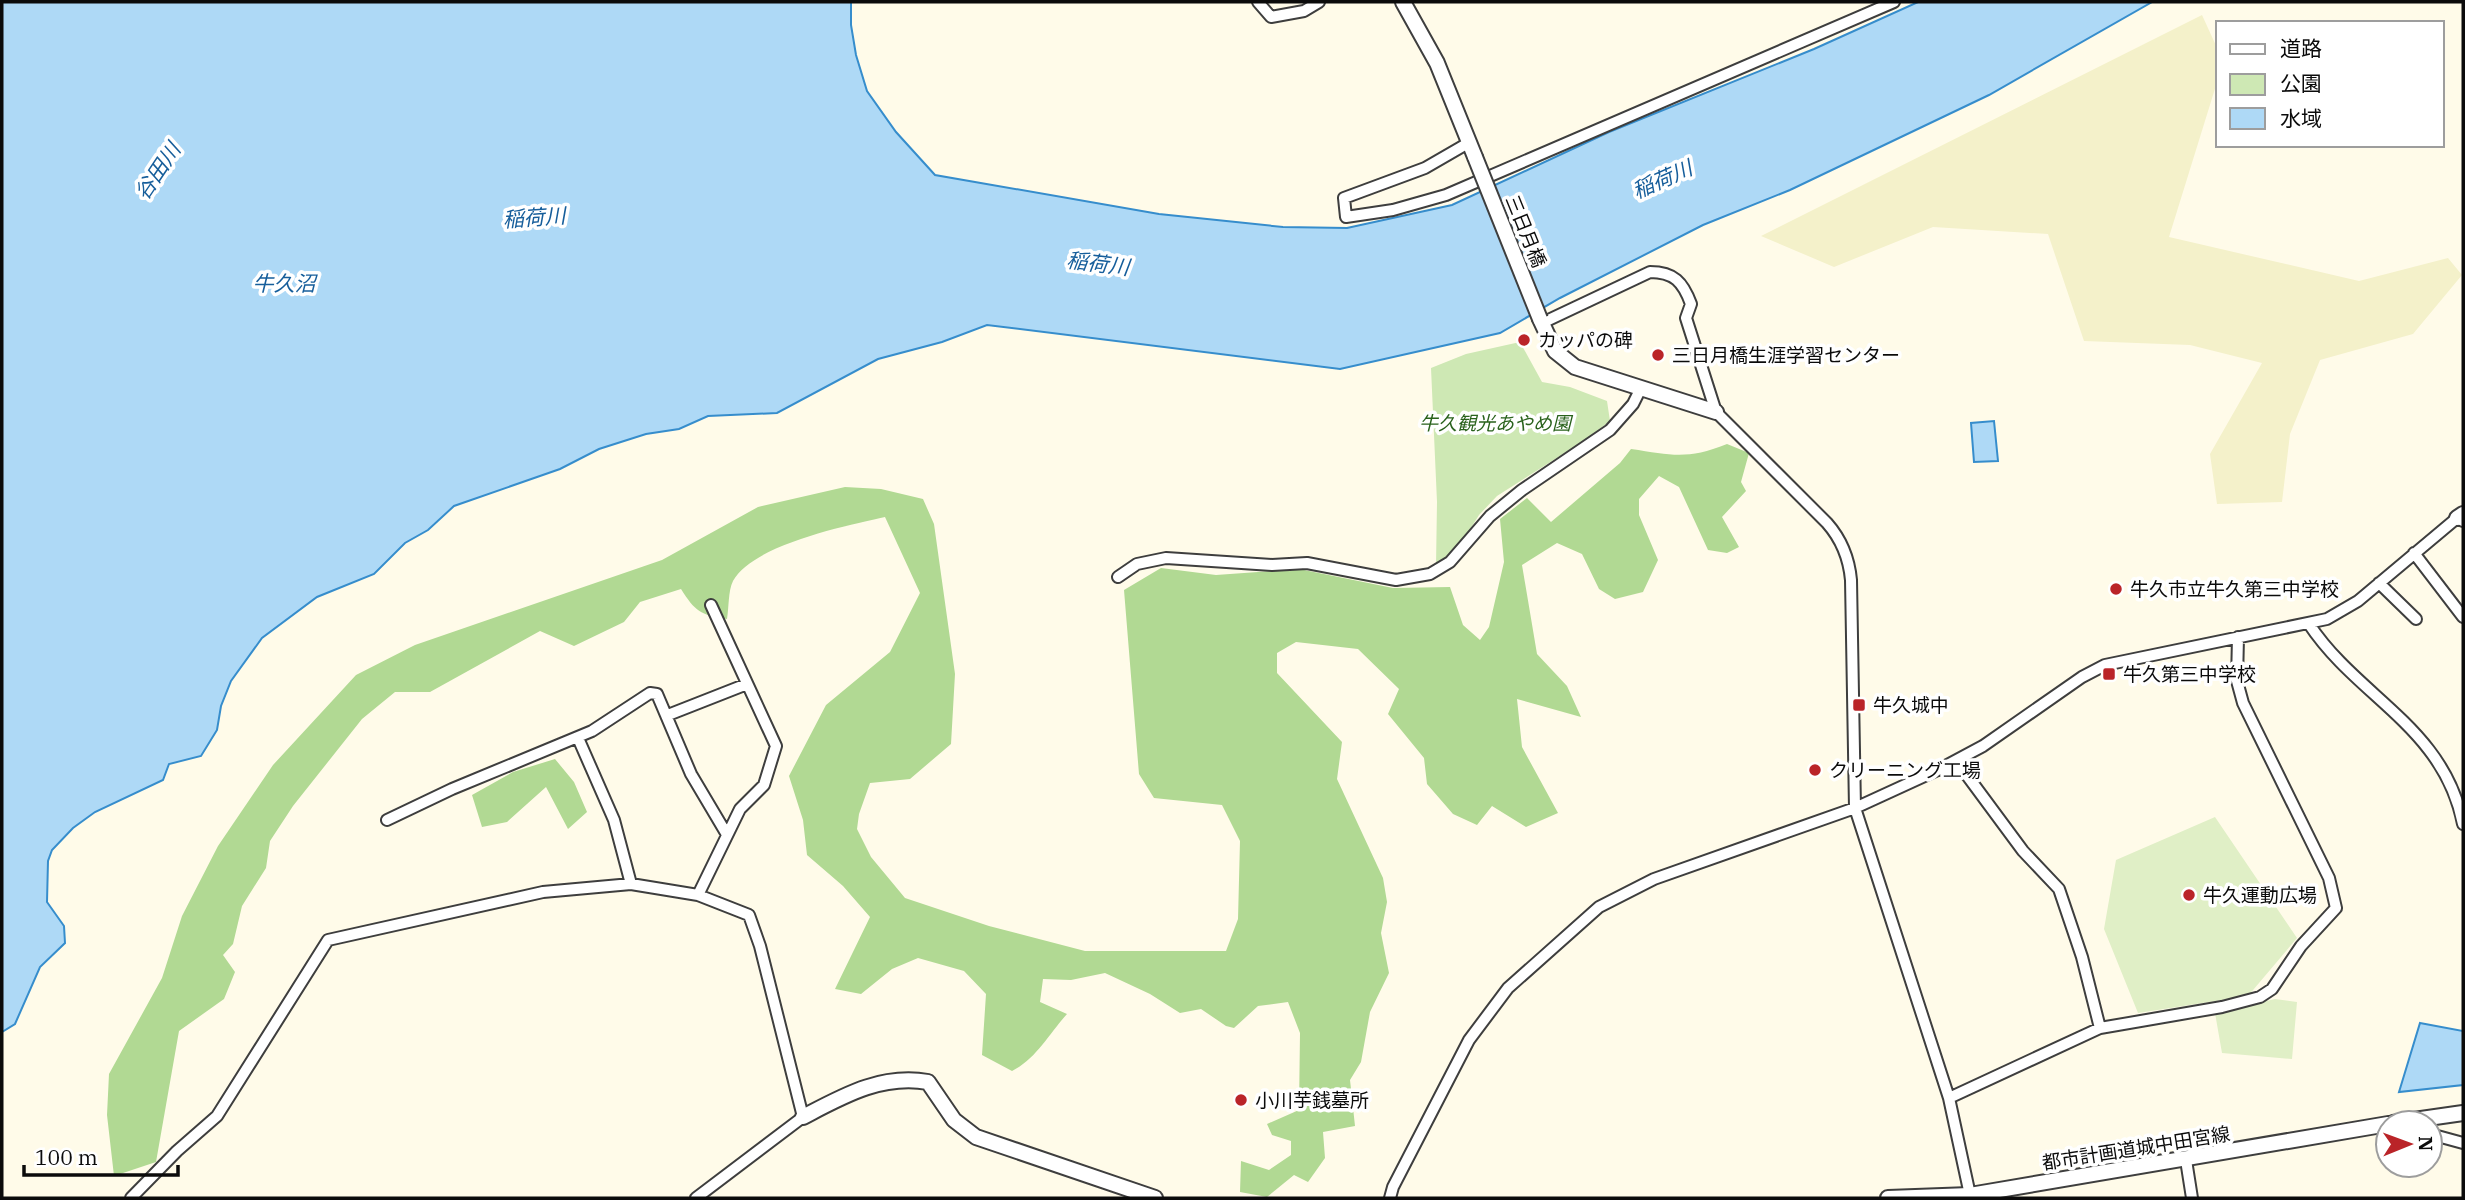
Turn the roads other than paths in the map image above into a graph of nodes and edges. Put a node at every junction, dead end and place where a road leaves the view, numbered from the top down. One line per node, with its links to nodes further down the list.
1 (1258, 2): 2 (street)
2 (1320, 2)
3 (1403, 2): 5 (street, 三日月橋)
4 (1894, 2): 5 (street)
5 (1470, 142): 6 (street, 三日月橋, bridge)
6 (1541, 321): 7 (street, 三日月橋); 8 (street)
7 (1641, 388): 8 (street, 三日月橋); 11 (street)
8 (1716, 412): 22 (street)
9 (2461, 518): 10 (street)
10 (2414, 553): 12 (street); 14 (street)
11 (1118, 577)
12 (2379, 583): 15 (street); 16 (street)
13 (711, 605): 18 (street)
14 (2463, 617)
15 (2416, 620)
16 (2309, 624): 17 (street); 24 (street)
17 (2238, 637): 21 (street); 28 (street)
18 (747, 684): 19 (street); 25 (street)
19 (668, 715): 20 (street); 25 (street)
20 (578, 738): 23 (street); 26 (street)
21 (1940, 769): 22 (street); 28 (street)
22 (1855, 808): 29 (street); 41 (street)
23 (387, 820)
24 (2463, 824)
25 (726, 833): 27 (street)
26 (631, 884): 27 (street); 38 (street)
27 (698, 895): 32 (street)
28 (2100, 1028): 29 (street)
29 (1949, 1098): 37 (street)
30 (2463, 1113): 31 (street, 都市計画道城中田宮線)
31 (2444, 1116)
32 (803, 1117): 39 (street); 40 (street)
33 (2374, 1126): 36 (street, 都市計画道城中田宮線)
34 (2444, 1138): 35 (street)
35 (2463, 1143)
36 (2186, 1160): 37 (street, 都市計画道城中田宮線); 43 (street)
37 (1970, 1196): 42 (street, 都市計画道城中田宮線)
38 (131, 1198)
39 (696, 1198)
40 (1155, 1198)
41 (1390, 1198)
42 (1888, 1198)
43 (2192, 1198)

